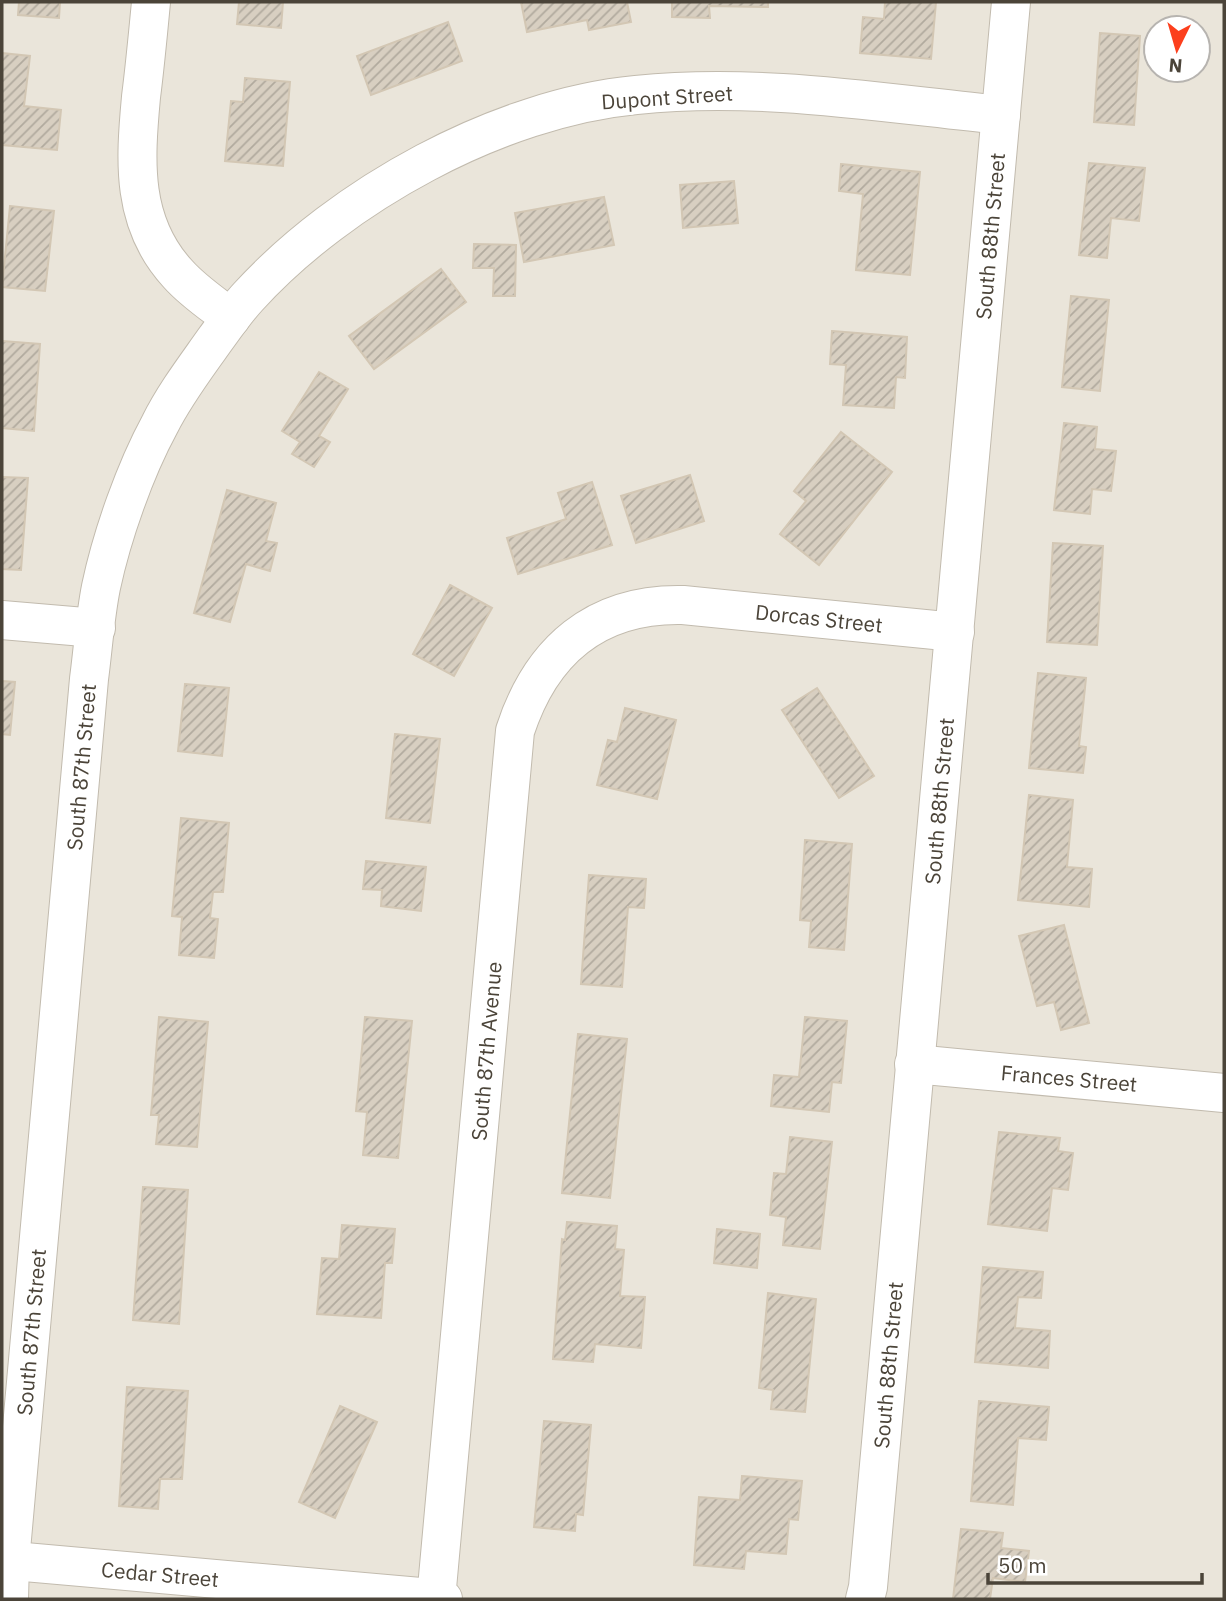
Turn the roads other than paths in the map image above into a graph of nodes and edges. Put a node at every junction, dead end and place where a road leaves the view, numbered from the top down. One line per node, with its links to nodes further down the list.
1 (151, 2): 4 (street)
2 (1012, 2): 3 (street, South 88th Street)
3 (1001, 115): 4 (street, Dupont Street); 8 (street, South 88th Street)
4 (231, 318): 7 (street, South 87th Street)
5 (683, 605): 8 (street, Dorcas Street); 13 (street, South 87th Avenue)
6 (2, 620): 7 (street)
7 (96, 628): 11 (street, South 87th Street)
8 (955, 632): 9 (street, South 88th Street)
9 (914, 1064): 10 (street, Frances Street); 15 (street, South 88th Street)
10 (1224, 1093)
11 (6, 1560): 12 (street, South 87th Street); 13 (street, Cedar Street)
12 (9, 1599)
13 (436, 1599): 14 (street, Cedar Street)
14 (443, 1599)
15 (865, 1599)

